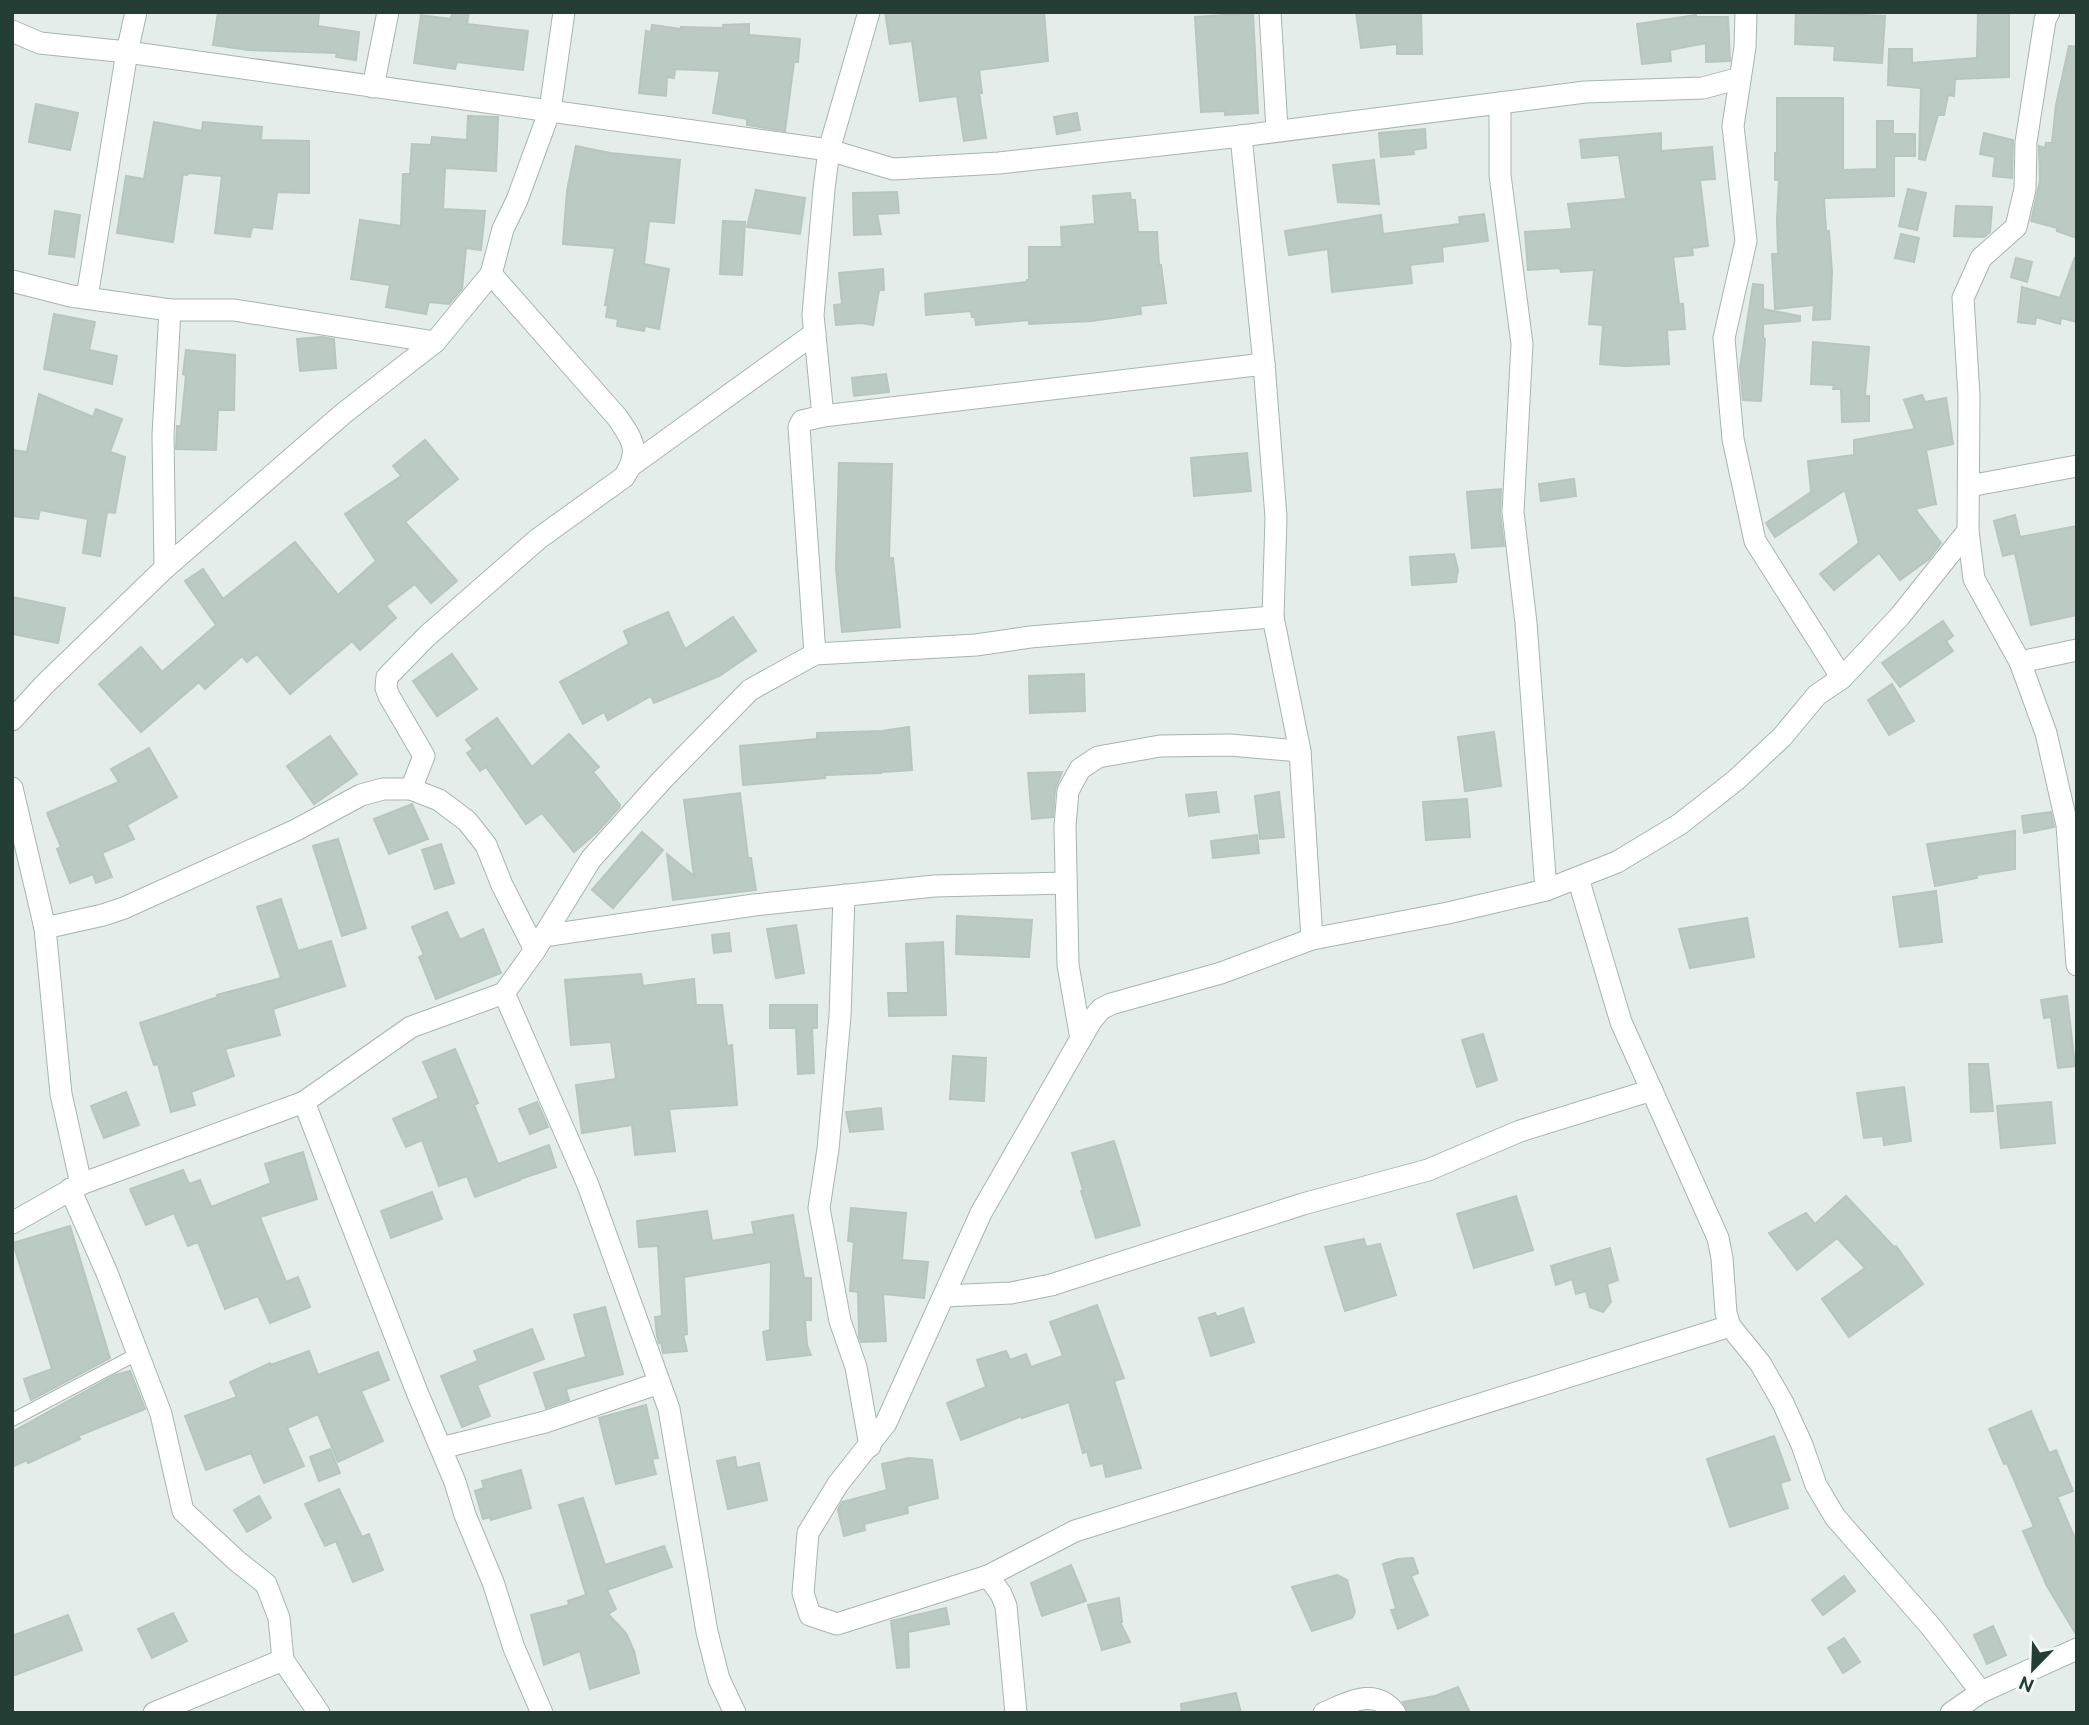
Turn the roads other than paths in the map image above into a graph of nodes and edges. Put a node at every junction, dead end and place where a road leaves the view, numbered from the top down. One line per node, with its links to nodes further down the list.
1 (136, 12): 9 (street)
2 (388, 12): 11 (street)
3 (564, 12): 13 (street)
4 (869, 12): 16 (street)
5 (1270, 12): 14 (street)
6 (1746, 12): 10 (street)
7 (2049, 12): 27 (street)
8 (12, 31): 9 (street)
9 (127, 52): 11 (street); 19 (street)
10 (1740, 78): 12 (street); 34 (street)
11 (373, 87): 13 (street)
12 (1500, 103): 14 (street); 41 (street)
13 (551, 110): 16 (street); 17 (street)
14 (1278, 129): 15 (street)
15 (1241, 136): 16 (street); 23 (street)
16 (829, 150): 21 (street)
17 (491, 274): 22 (street); 25 (street)
18 (12, 281): 19 (street)
19 (88, 297): 20 (street)
20 (170, 310): 22 (street); 29 (street)
21 (815, 332): 24 (street); 25 (street)
22 (435, 342): 29 (street)
23 (1264, 364): 24 (street); 30 (street)
24 (823, 416): 32 (street)
25 (632, 465): 38 (street)
26 (2077, 466): 27 (street)
27 (1969, 486): 28 (street)
28 (1968, 531): 33 (street); 34 (street)
29 (165, 568): 35 (street)
30 (1273, 617): 32 (street); 36 (street)
31 (2077, 650): 33 (street)
32 (815, 654): 45 (street)
33 (2020, 663): 46 (street)
34 (1842, 678): 39 (street)
35 (12, 720)
36 (1300, 751): 40 (street); 44 (street)
37 (12, 788): 43 (street)
38 (411, 789): 43 (street); 45 (street)
39 (1578, 878): 41 (street); 49 (street)
40 (1066, 883): 42 (street); 48 (street)
41 (1546, 890): 44 (street)
42 (844, 895): 45 (street); 58 (street)
43 (46, 928): 51 (street)
44 (1311, 939): 48 (street)
45 (539, 943): 47 (street)
46 (2077, 965)
47 (504, 993): 50 (street); 56 (street)
48 (1081, 1039): 53 (street)
49 (1652, 1090): 53 (street); 54 (street)
50 (304, 1102): 51 (street); 59 (street)
51 (76, 1186): 52 (street); 55 (street)
52 (12, 1223)
53 (944, 1296): 58 (street)
54 (1730, 1326): 60 (street); 63 (street)
55 (138, 1354): 57 (lane); 62 (street)
56 (659, 1383): 59 (street); 67 (street)
57 (12, 1420)
58 (870, 1446): 60 (street)
59 (441, 1448): 66 (street)
60 (988, 1576): 68 (street)
61 (2077, 1649): 63 (street)
62 (283, 1660): 64 (street); 65 (street)
63 (1981, 1692): 71 (street)
64 (154, 1713)
65 (319, 1713)
66 (541, 1713)
67 (735, 1713)
68 (1016, 1713)
69 (1324, 1713): 70 (street)
70 (1395, 1713)
71 (1951, 1713)

